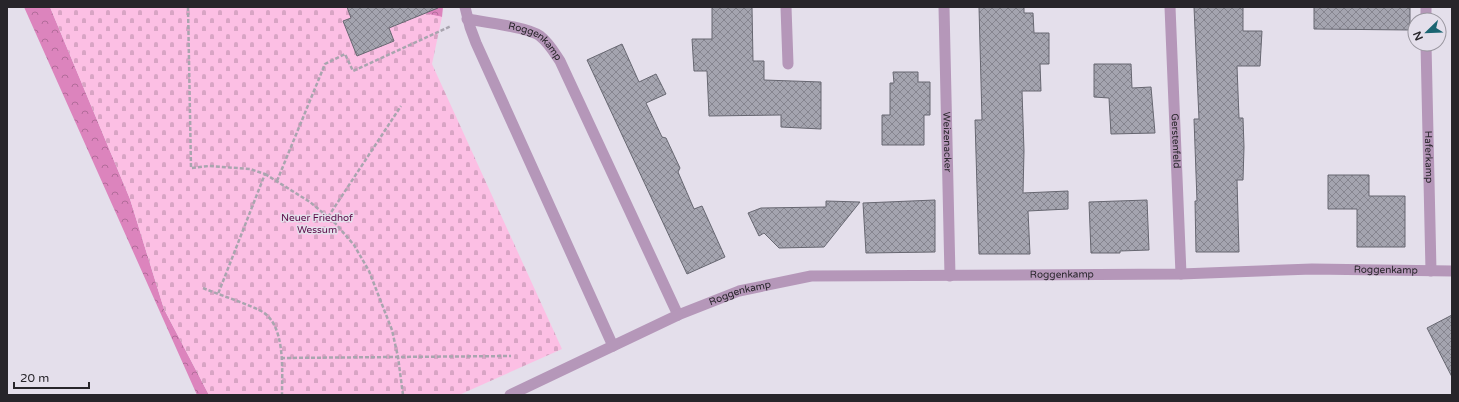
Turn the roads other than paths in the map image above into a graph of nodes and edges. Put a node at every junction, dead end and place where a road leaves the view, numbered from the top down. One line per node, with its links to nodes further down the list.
1 (465, 7): 5 (street)
2 (786, 7): 7 (street)
3 (944, 7): 11 (street, Weizenacker)
4 (1170, 7): 10 (street, Gerstenfeld)
5 (468, 19): 12 (street, Roggenkamp); 13 (street)
6 (1426, 52): 8 (street, Haferkamp)
7 (788, 64)
8 (1431, 271): 9 (street, Roggenkamp); 10 (street, Roggenkamp)
9 (1452, 271)
10 (1181, 274): 11 (street, Roggenkamp)
11 (950, 276): 12 (street, Roggenkamp)
12 (678, 315): 13 (street, Roggenkamp)
13 (613, 346): 14 (street, Roggenkamp)
14 (510, 395)

